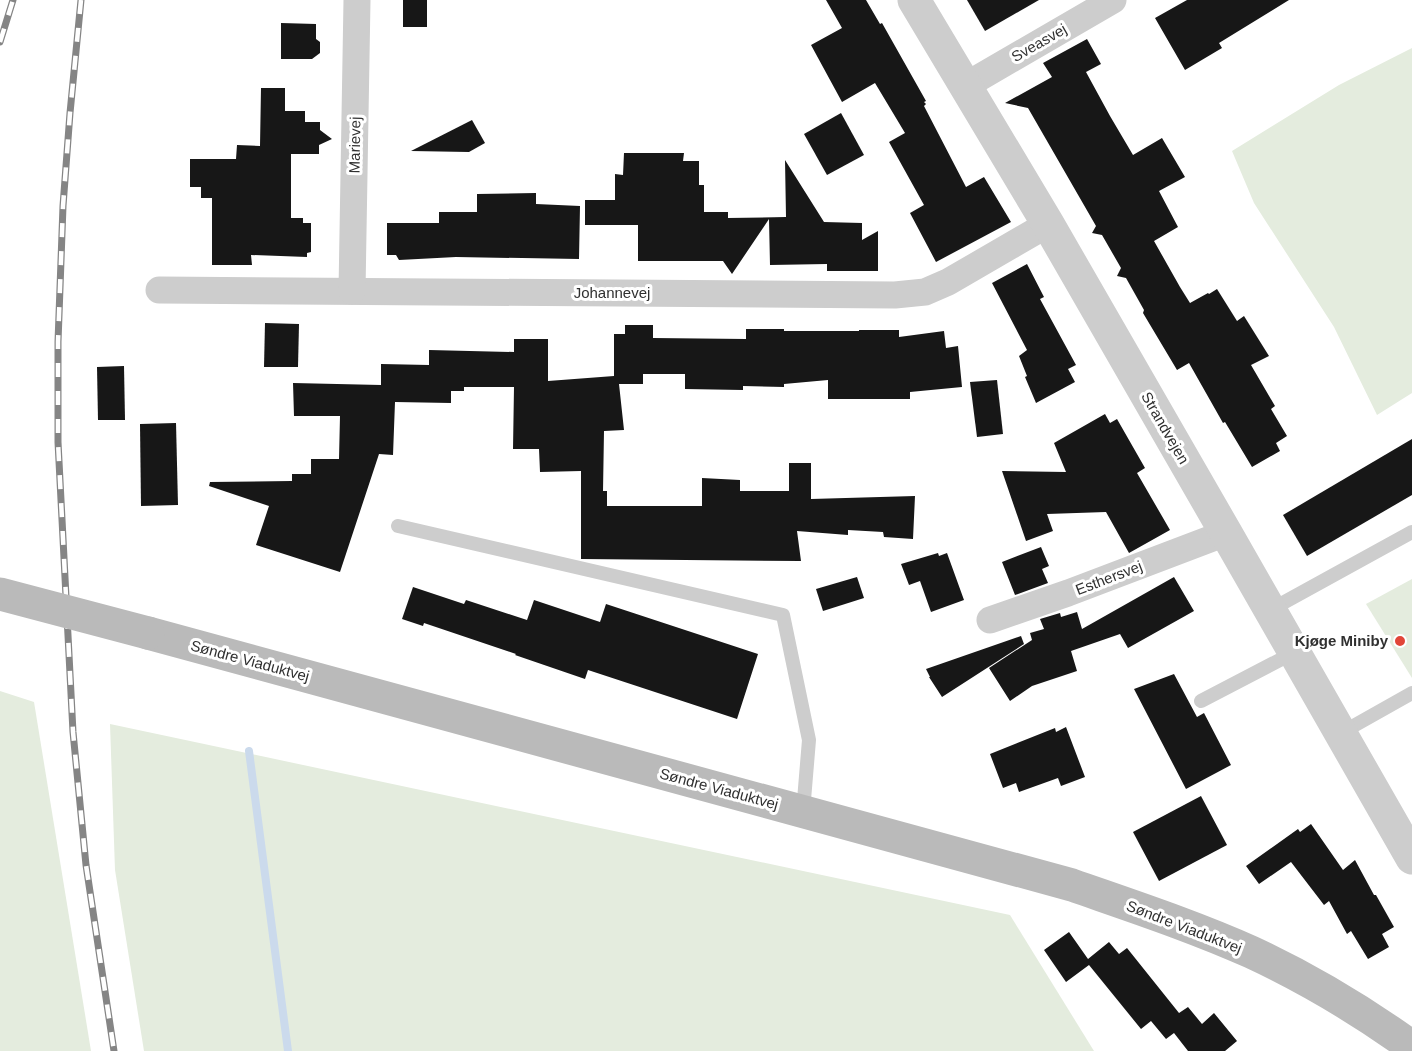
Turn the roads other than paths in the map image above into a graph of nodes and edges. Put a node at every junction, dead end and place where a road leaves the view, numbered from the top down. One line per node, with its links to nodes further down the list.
1 (357, 0): 7 (street, Marievej)
2 (914, 0): 4 (street, Strandvejen)
3 (1113, 0): 4 (street, Sveasvej)
4 (965, 86): 5 (street, Strandvejen)
5 (1048, 224): 7 (street, Johannevej); 10 (street, Strandvejen)
6 (159, 290): 7 (street, Johannevej)
7 (352, 291)
8 (398, 526): 18 (lane)
9 (1412, 532): 12 (lane)
10 (1226, 533): 12 (street, Strandvejen); 13 (street, Esthersvej)
11 (0, 594): 18 (main road, Søndre Viaduktvej, bridge)
12 (1270, 610): 14 (street, Strandvejen)
13 (990, 620)
14 (1295, 652): 16 (lane); 17 (street, Strandvejen)
15 (1412, 693): 17 (lane)
16 (1201, 701)
17 (1341, 733): 19 (street, Strandvejen)
18 (803, 812): 20 (main road, Søndre Viaduktvej)
19 (1412, 858)
20 (1412, 1047)

